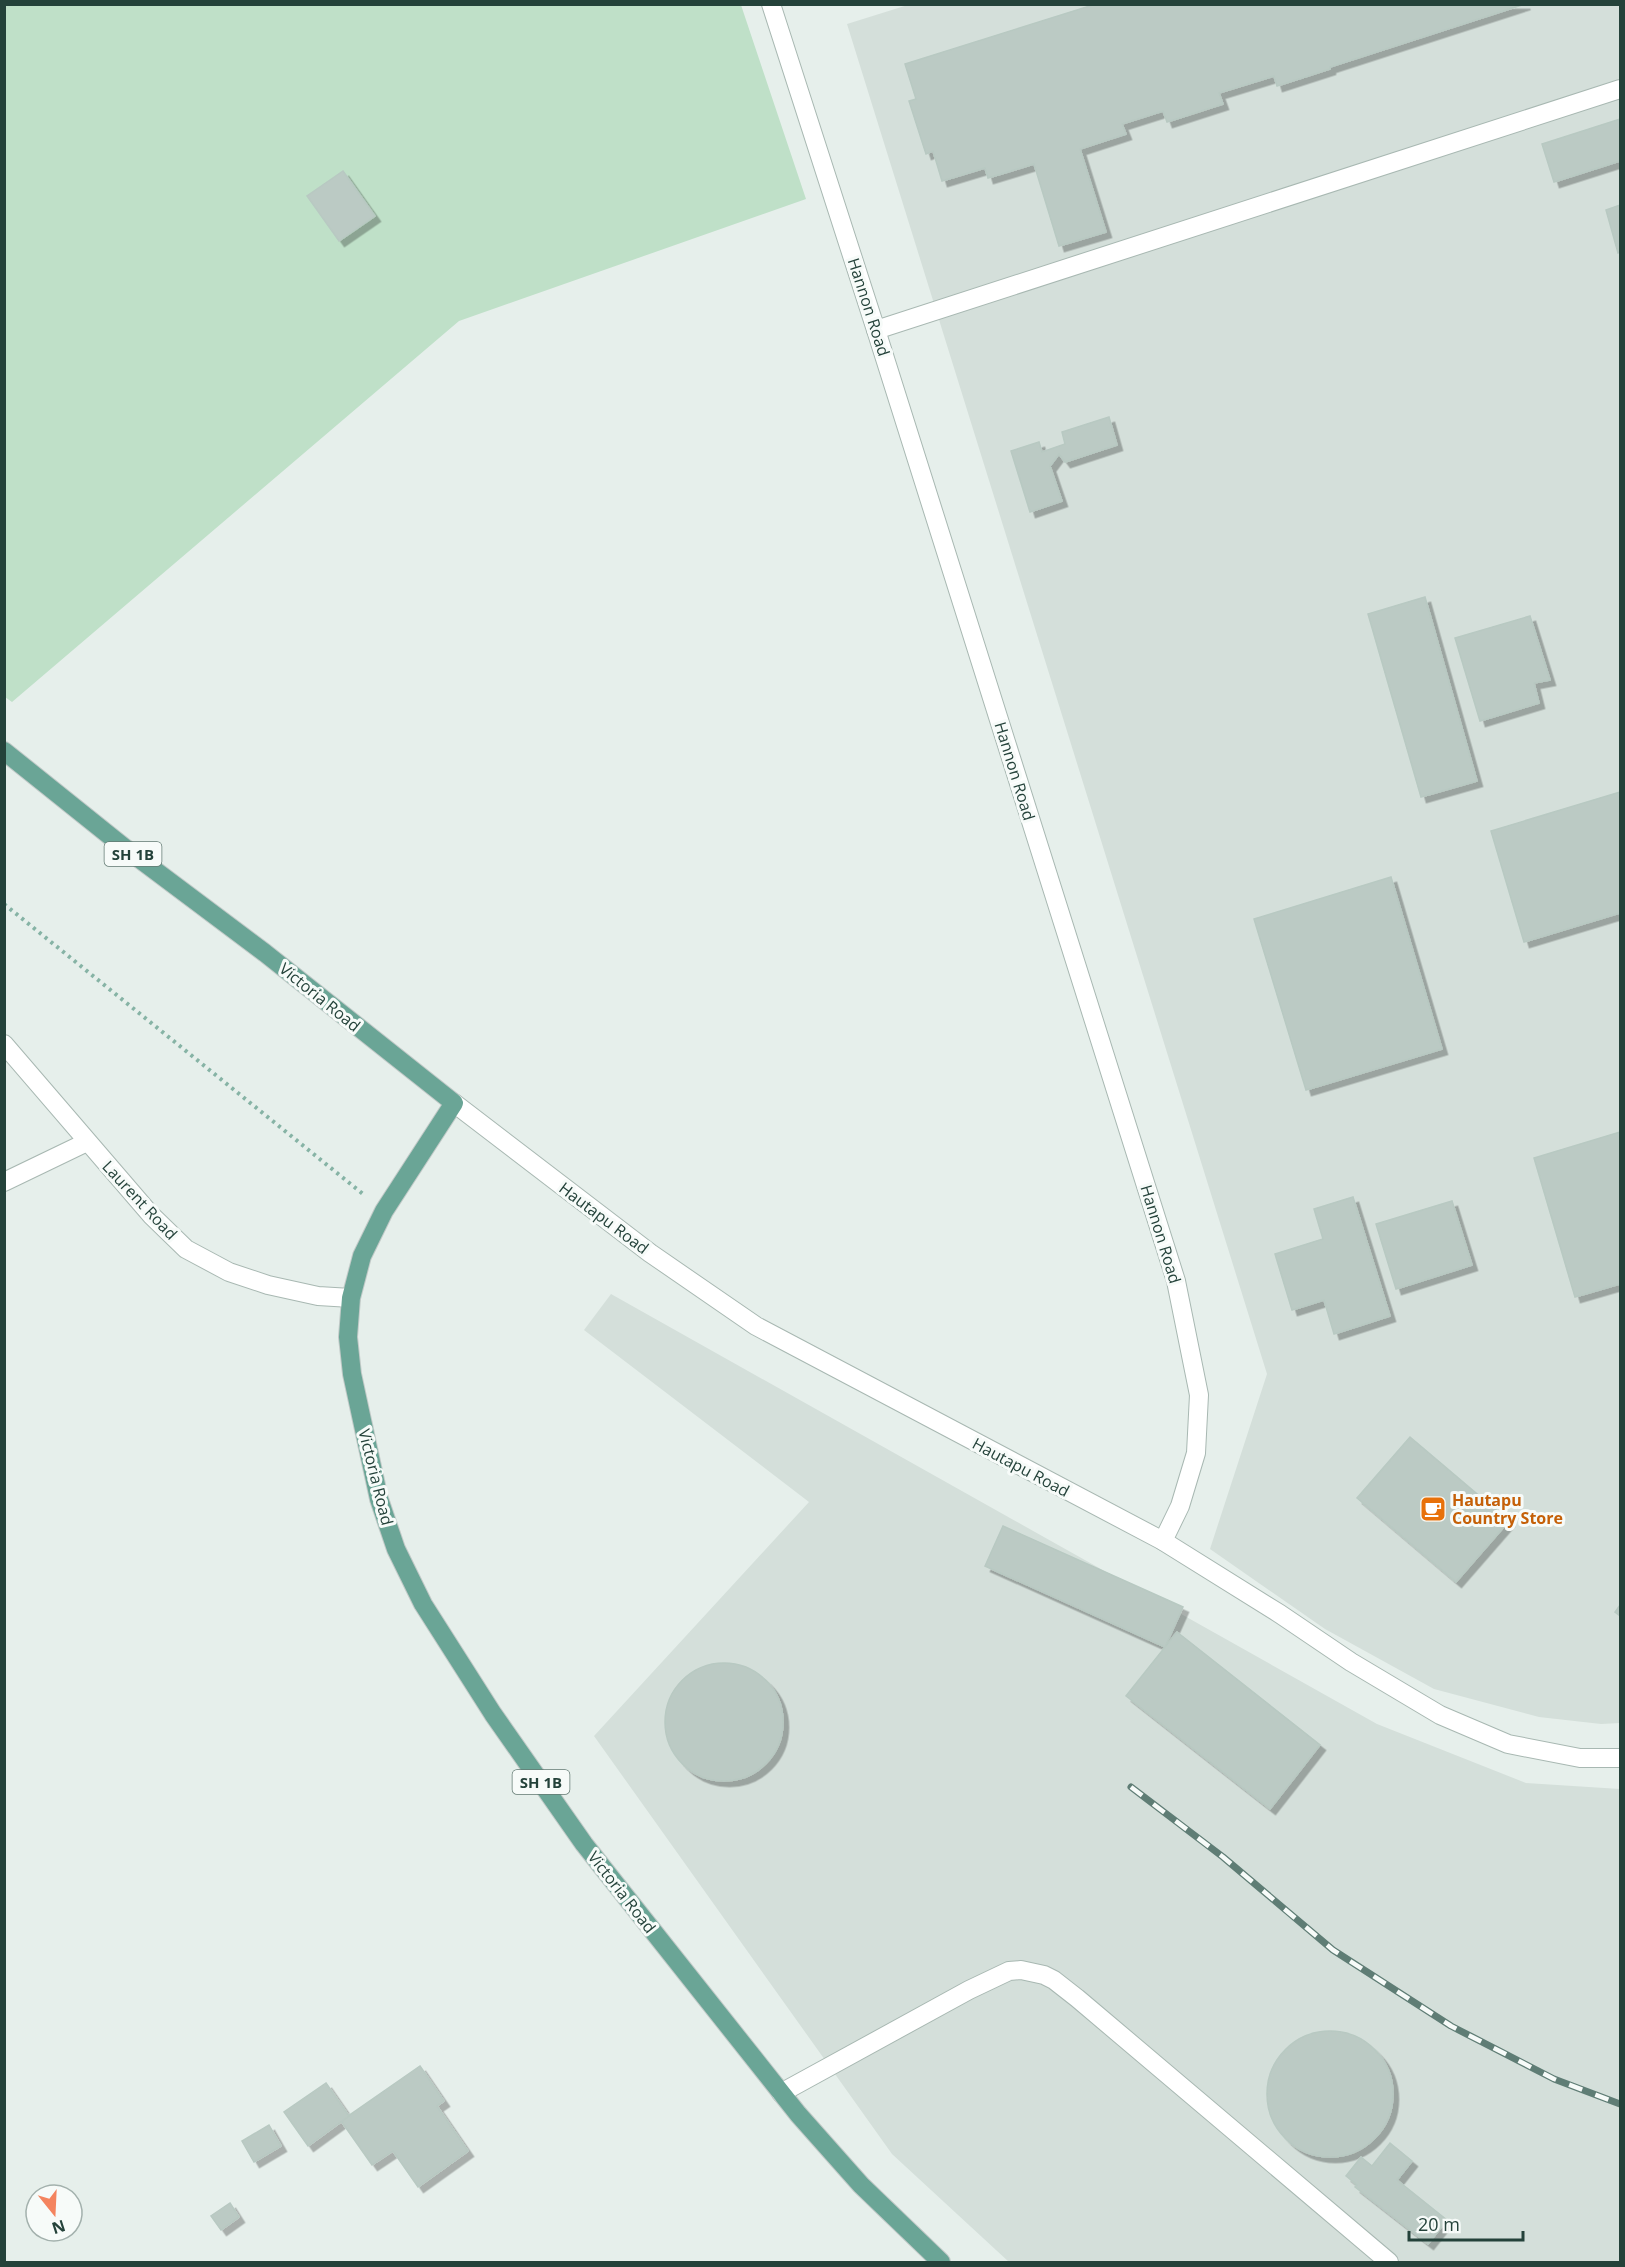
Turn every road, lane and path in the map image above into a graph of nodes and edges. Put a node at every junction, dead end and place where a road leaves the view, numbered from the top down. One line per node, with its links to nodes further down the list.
1 (771, 4): 3 (street, Hannon Road)
2 (1620, 89): 3 (street)
3 (876, 330): 12 (street, Hannon Road)
4 (4, 751): 7 (main road, Victoria Road / SH 1B)
5 (4, 904): 10 (path)
6 (4, 1044): 8 (street, Laurent Road)
7 (454, 1103): 10 (main road, Victoria Road / SH 1B); 12 (street, Hautapu Road)
8 (87, 1142): 9 (street); 11 (street, Laurent Road)
9 (4, 1182)
10 (384, 1211): 11 (main road, Victoria Road / SH 1B)
11 (351, 1298): 14 (main road, Victoria Road / SH 1B)
12 (1163, 1541): 13 (street, Hautapu Road)
13 (1620, 1758)
14 (781, 2093): 15 (main road, Victoria Road / SH 1B); 16 (street)
15 (941, 2262)
16 (1389, 2262)

